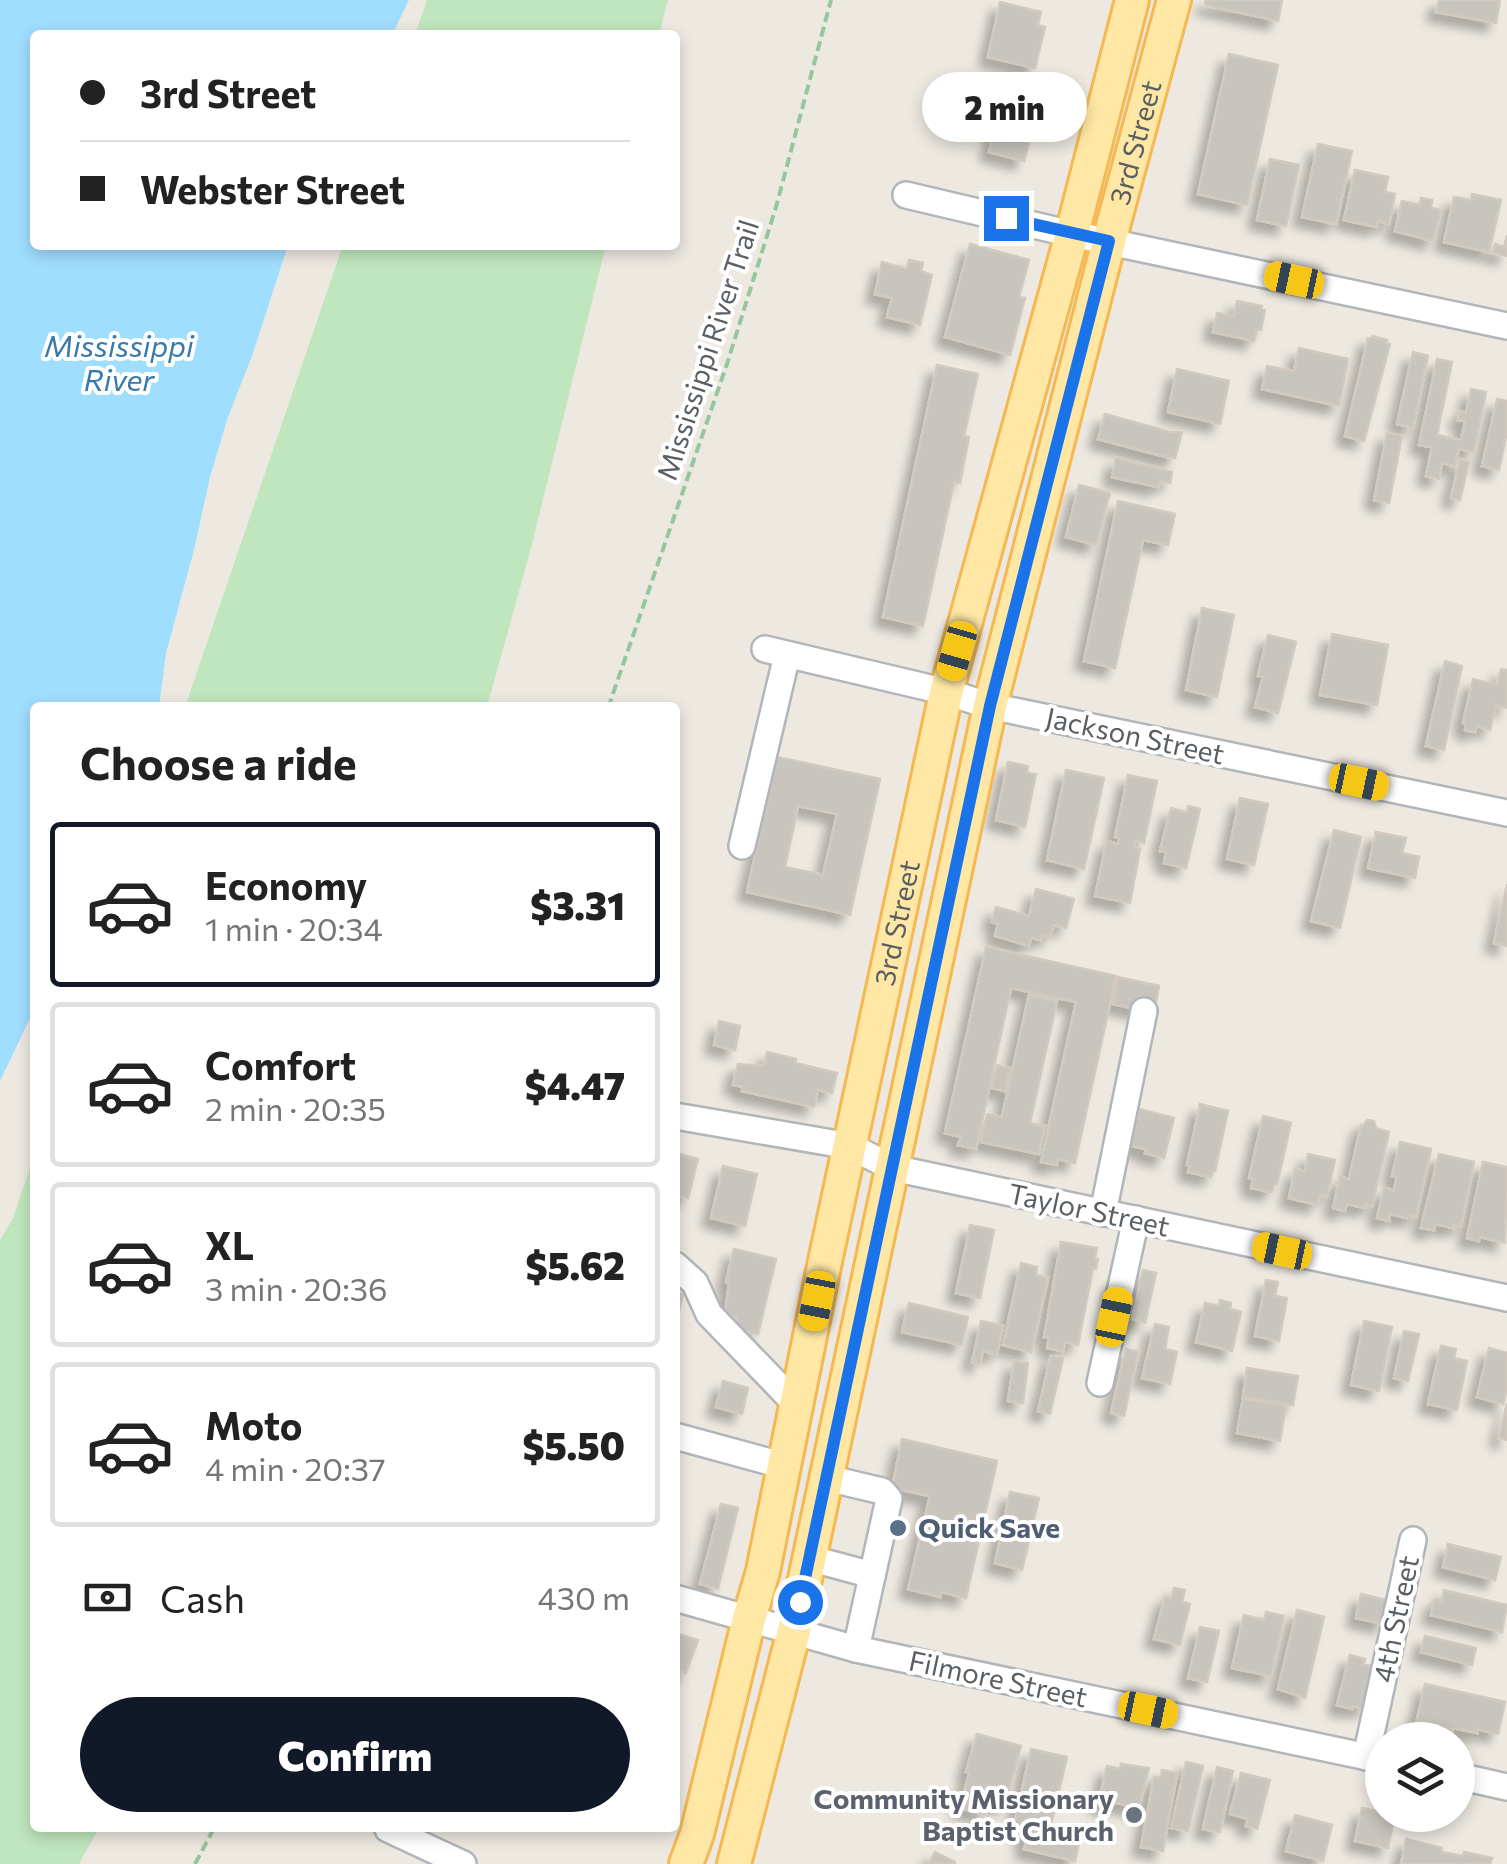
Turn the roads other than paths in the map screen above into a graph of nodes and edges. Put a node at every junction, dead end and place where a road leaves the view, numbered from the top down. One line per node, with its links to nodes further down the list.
1 (1132, 0): 4 (main road, 3rd Street)
2 (1174, 0): 5 (main road, 3rd Street)
3 (906, 195): 4 (street)
4 (1072, 234): 5 (street); 7 (main road, 3rd Street)
5 (1109, 241): 6 (street); 8 (main road, 3rd Street)
6 (1507, 326)
7 (948, 692): 8 (street, Jackson Street); 10 (street, Jackson Street); 13 (main road, 3rd Street)
8 (990, 706): 9 (street, Jackson Street); 14 (main road, 3rd Street)
9 (1507, 813)
10 (742, 846)
11 (1144, 1011): 15 (street)
12 (680, 1117): 13 (street, Taylor Street)
13 (850, 1146): 14 (street, Taylor Street); 20 (main road, 3rd Street)
14 (893, 1168): 15 (street, Taylor Street); 23 (main road, 3rd Street)
15 (1102, 1213): 16 (street, Taylor Street)
16 (1136, 1219): 18 (street, Taylor Street); 19 (street)
17 (680, 1270): 20 (street)
18 (1507, 1298)
19 (1100, 1383)
20 (798, 1405): 22 (main road, 3rd Street)
21 (680, 1437): 22 (street)
22 (785, 1466): 28 (main road, 3rd Street)
23 (827, 1478): 25 (main road, 3rd Street); 26 (street)
24 (1412, 1540): 31 (street, 4th Street)
25 (810, 1558): 26 (street); 29 (main road, 3rd Street)
26 (872, 1575): 30 (street)
27 (680, 1599): 28 (street, Filmore Street)
28 (749, 1618): 29 (street, Filmore Street); 37 (main road, 3rd Street)
29 (794, 1631): 30 (street, Filmore Street); 38 (main road, 3rd Street)
30 (856, 1648): 32 (street, Filmore Street)
31 (1380, 1722)
32 (1365, 1757)
33 (1475, 1780): 34 (street)
34 (1507, 1787)
35 (394, 1832): 36 (street)
36 (462, 1864)
37 (686, 1864)
38 (734, 1864)

